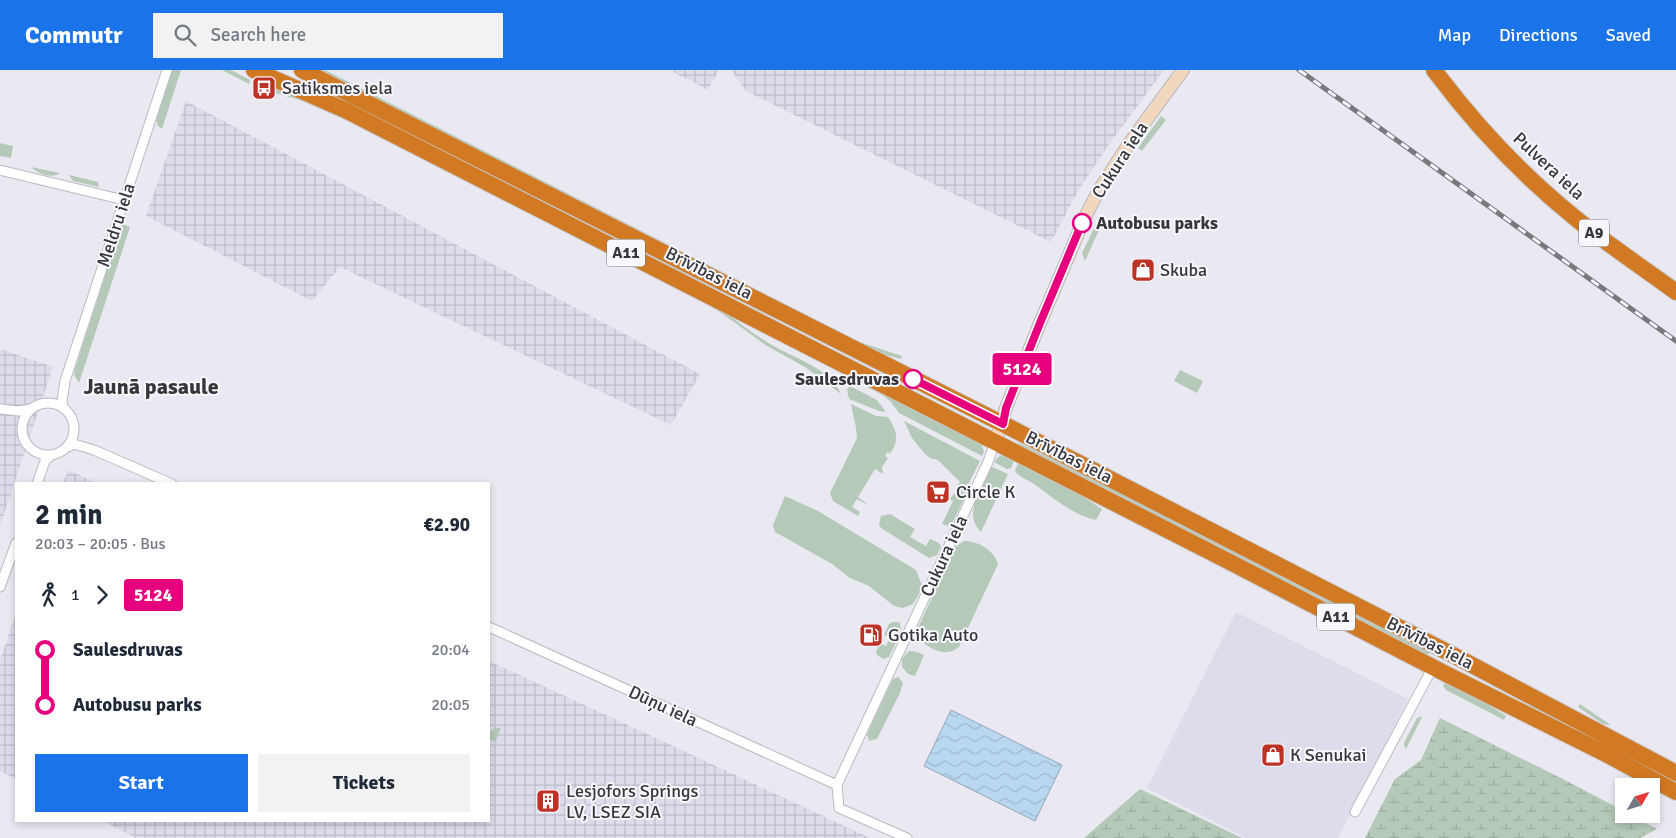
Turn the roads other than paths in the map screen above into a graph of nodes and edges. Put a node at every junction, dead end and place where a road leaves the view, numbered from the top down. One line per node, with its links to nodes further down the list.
1 (167, 70): 7 (street, Meldru iela)
2 (254, 70): 17 (highway, Brīvības iela / A11)
3 (302, 70): 14 (highway, Brīvības iela / A11)
4 (1183, 70): 14 (main road, Cukura iela)
5 (1434, 70): 8 (highway, Pulvera iela / A9)
6 (0, 170): 7 (street)
7 (124, 200): 9 (street, Meldru iela)
8 (1676, 292)
9 (65, 381): 10 (street, Meldru iela); 11 (street, Meldru iela)
10 (47, 402): 11 (street); 13 (street, Meldru iela)
11 (63, 406): 16 (street)
12 (0, 409): 13 (street); 15 (street)
13 (31, 409): 15 (street)
14 (1003, 424): 17 (main road, Cukura iela); 29 (highway, Brīvības iela / A11)
15 (22, 426): 20 (street)
16 (74, 430): 18 (street); 19 (street)
17 (995, 442): 28 (highway, Brīvības iela / A11); 30 (street, Cukura iela)
18 (68, 447): 19 (street); 21 (street)
19 (94, 450): 24 (street)
20 (34, 452): 21 (street); 22 (street)
21 (51, 455): 23 (street)
22 (37, 482)
23 (37, 482)
24 (167, 482)
25 (15, 546): 26 (street)
26 (0, 587)
27 (490, 627): 30 (street, Dūņu iela)
28 (1433, 667): 31 (highway, Brīvības iela / A11); 32 (street)
29 (1676, 773)
30 (837, 785): 33 (street, Cukura iela)
31 (1676, 792)
32 (1355, 812)
33 (907, 838)

